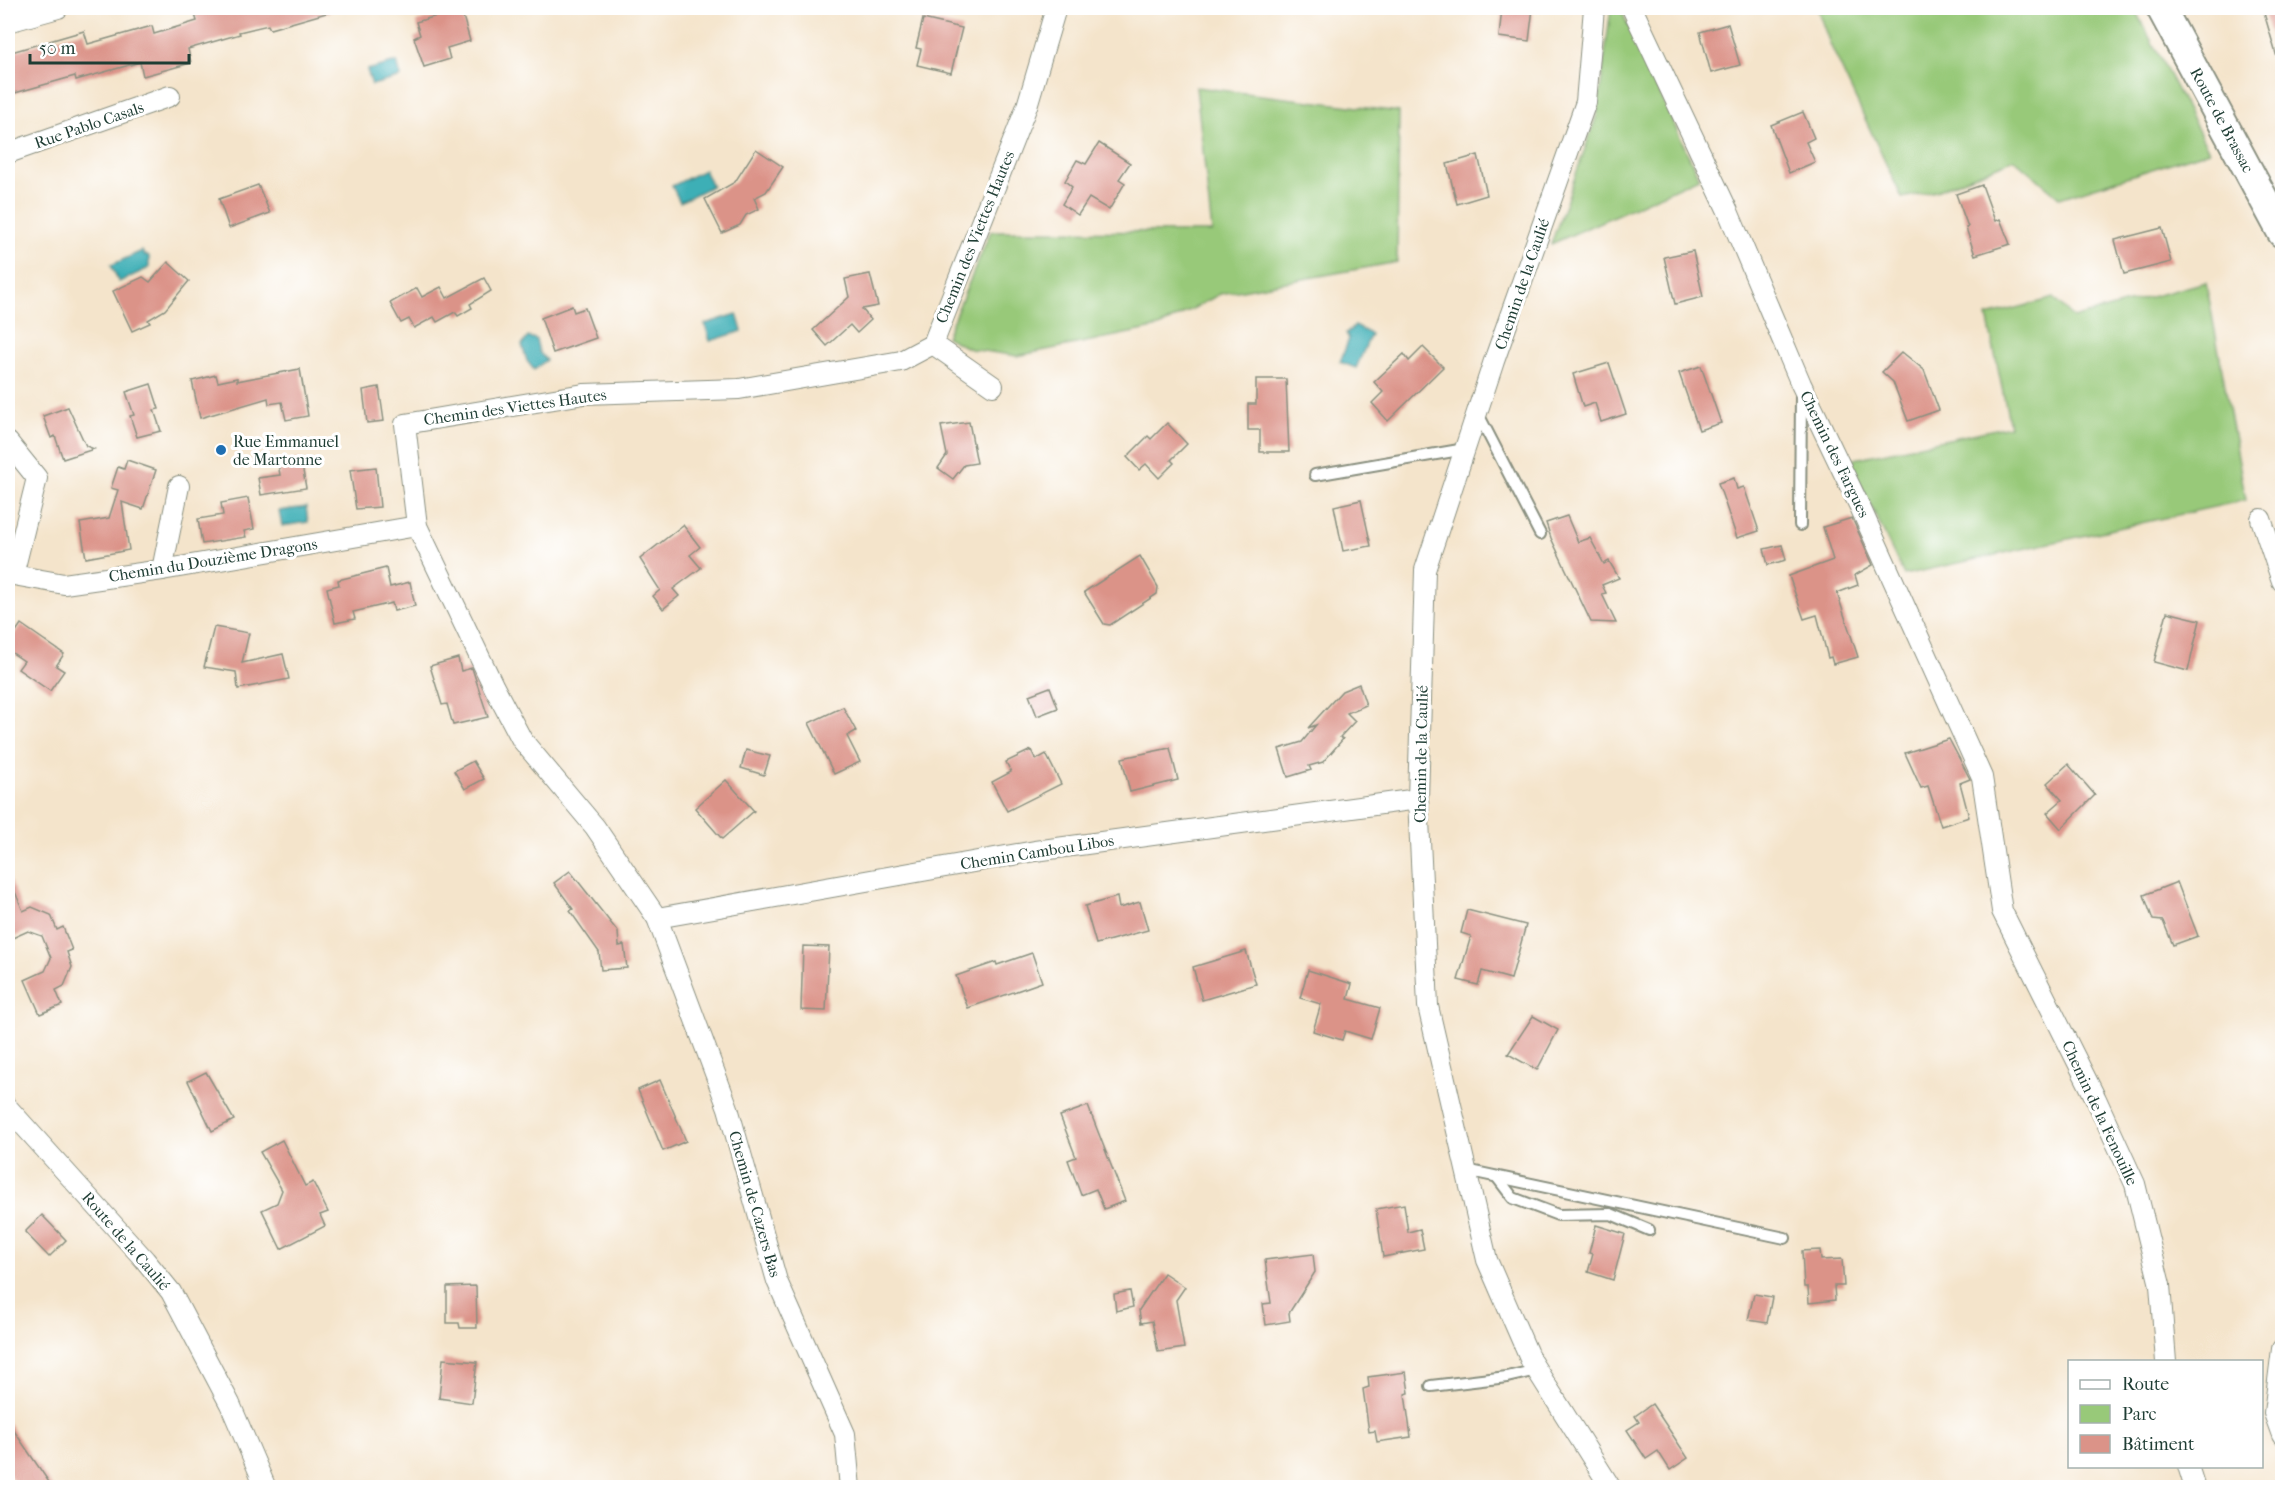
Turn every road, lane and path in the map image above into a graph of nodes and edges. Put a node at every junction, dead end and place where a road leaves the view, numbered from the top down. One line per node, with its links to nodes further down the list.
1 (58, 8): 6 (street)
2 (1056, 8): 10 (street, Chemin des Viettes Hautes)
3 (1594, 8): 13 (street, Chemin de la Caulié)
4 (1632, 8): 11 (street, Chemin des Fargues)
5 (2161, 8): 9 (main road, Route de Brassac)
6 (8, 22)
7 (170, 96): 8 (street, Rue Pablo Casals)
8 (8, 153)
9 (2283, 233)
10 (933, 344): 12 (street); 20 (street, Chemin des Viettes Hautes)
11 (1801, 384): 19 (lane); 26 (street, Chemin des Fargues)
12 (993, 386)
13 (1477, 412): 15 (street, Chemin de la Caulié); 21 (lane)
14 (8, 442): 23 (street)
15 (1465, 449): 16 (lane); 25 (street, Chemin de la Caulié)
16 (1315, 475)
17 (179, 486): 22 (street)
18 (2260, 519): 24 (street)
19 (1800, 525)
20 (417, 526): 22 (street, Chemin du Douzième Dragons); 27 (street, Chemin des Viettes Hautes)
21 (1539, 534)
22 (162, 570): 23 (street, Chemin du Douzième Dragons)
23 (10, 575)
24 (2283, 581)
25 (1418, 799): 27 (street, Chemin Cambou Libos); 29 (street, Chemin de la Caulié)
26 (2002, 911): 34 (street, Chemin de la Fenouille)
27 (657, 918): 40 (street, Chemin de Cazers Bas)
28 (8, 1108): 39 (street, Route de la Caulié)
29 (1466, 1170): 30 (lane); 35 (street, Chemin de la Caulié)
30 (1497, 1177): 31 (lane); 32 (lane)
31 (1649, 1230)
32 (1785, 1238)
33 (2283, 1349): 37 (street)
34 (2166, 1360)
35 (1537, 1370): 36 (lane); 41 (street, Chemin de la Caulié)
36 (1431, 1386)
37 (2283, 1435)
38 (2188, 1468): 42 (street)
39 (266, 1488)
40 (850, 1488)
41 (1611, 1488)
42 (2194, 1488)

